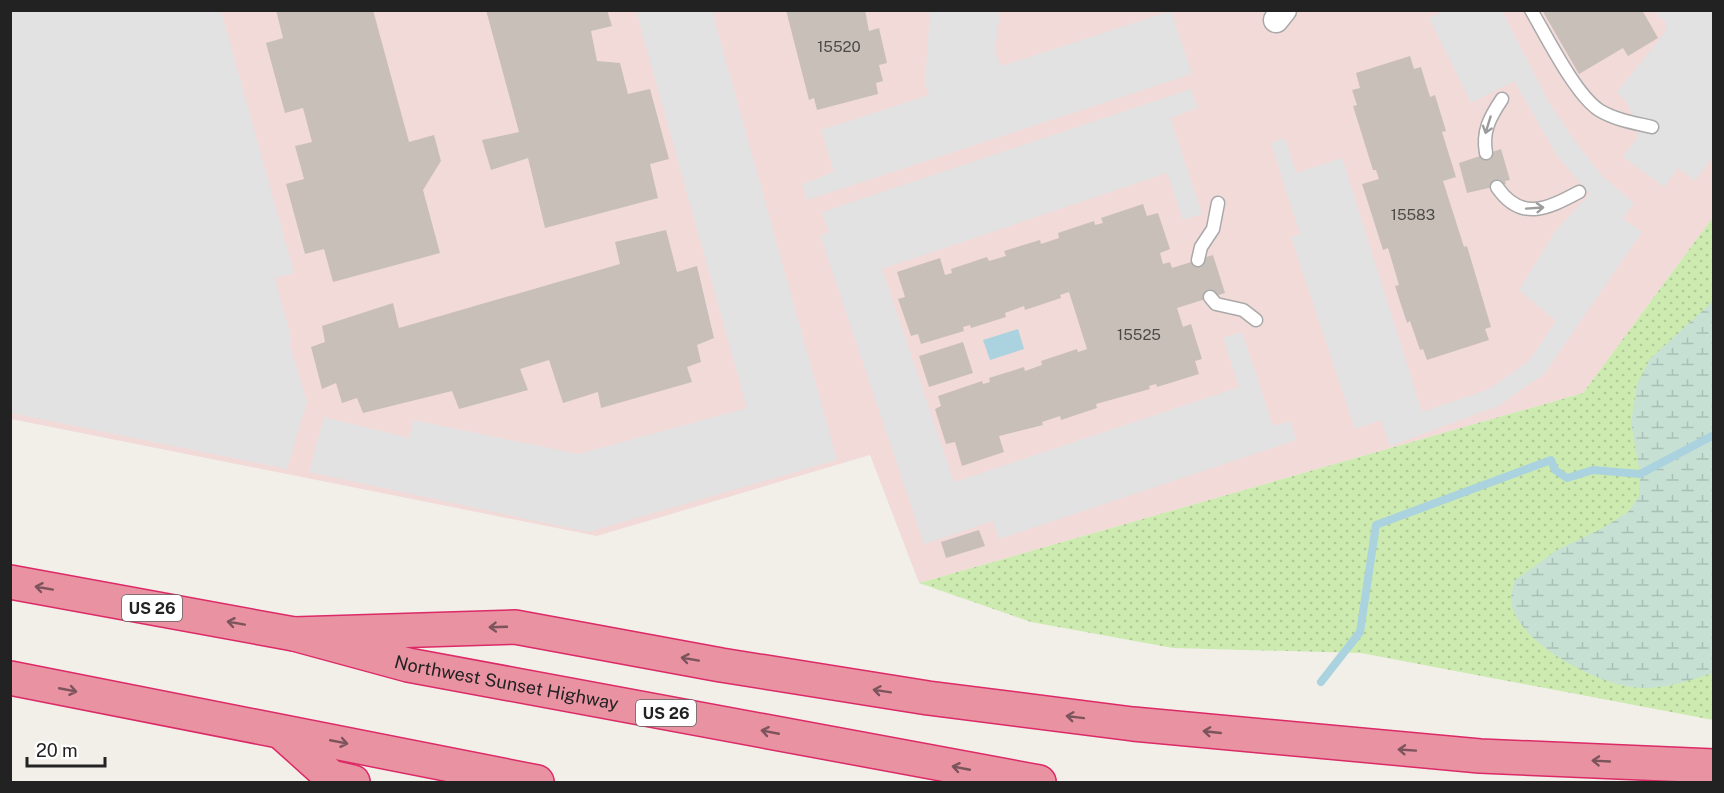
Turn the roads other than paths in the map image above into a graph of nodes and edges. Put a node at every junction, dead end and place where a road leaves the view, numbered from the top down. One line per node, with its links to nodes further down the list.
1 (1531, 10): 3 (lane)
2 (1502, 99): 4 (lane, one-way to 4)
3 (1652, 127)
4 (1486, 153)
5 (1497, 187): 6 (lane, one-way to 6)
6 (1579, 192)
7 (1218, 203): 8 (lane)
8 (1198, 260)
9 (1210, 297): 10 (lane)
10 (1256, 320)
11 (10, 582): 12 (highway, Northwest Sunset Highway / US 26, one-way to 11)
12 (294, 634): 15 (highway, one-way to 12); 18 (highway, Northwest Sunset Highway / US 26, one-way to 12)
13 (10, 678): 14 (highway, one-way to 14)
14 (281, 732): 16 (highway); 17 (highway, one-way to 17)
15 (1713, 766)
16 (352, 783)
17 (537, 783)
18 (1040, 783)

